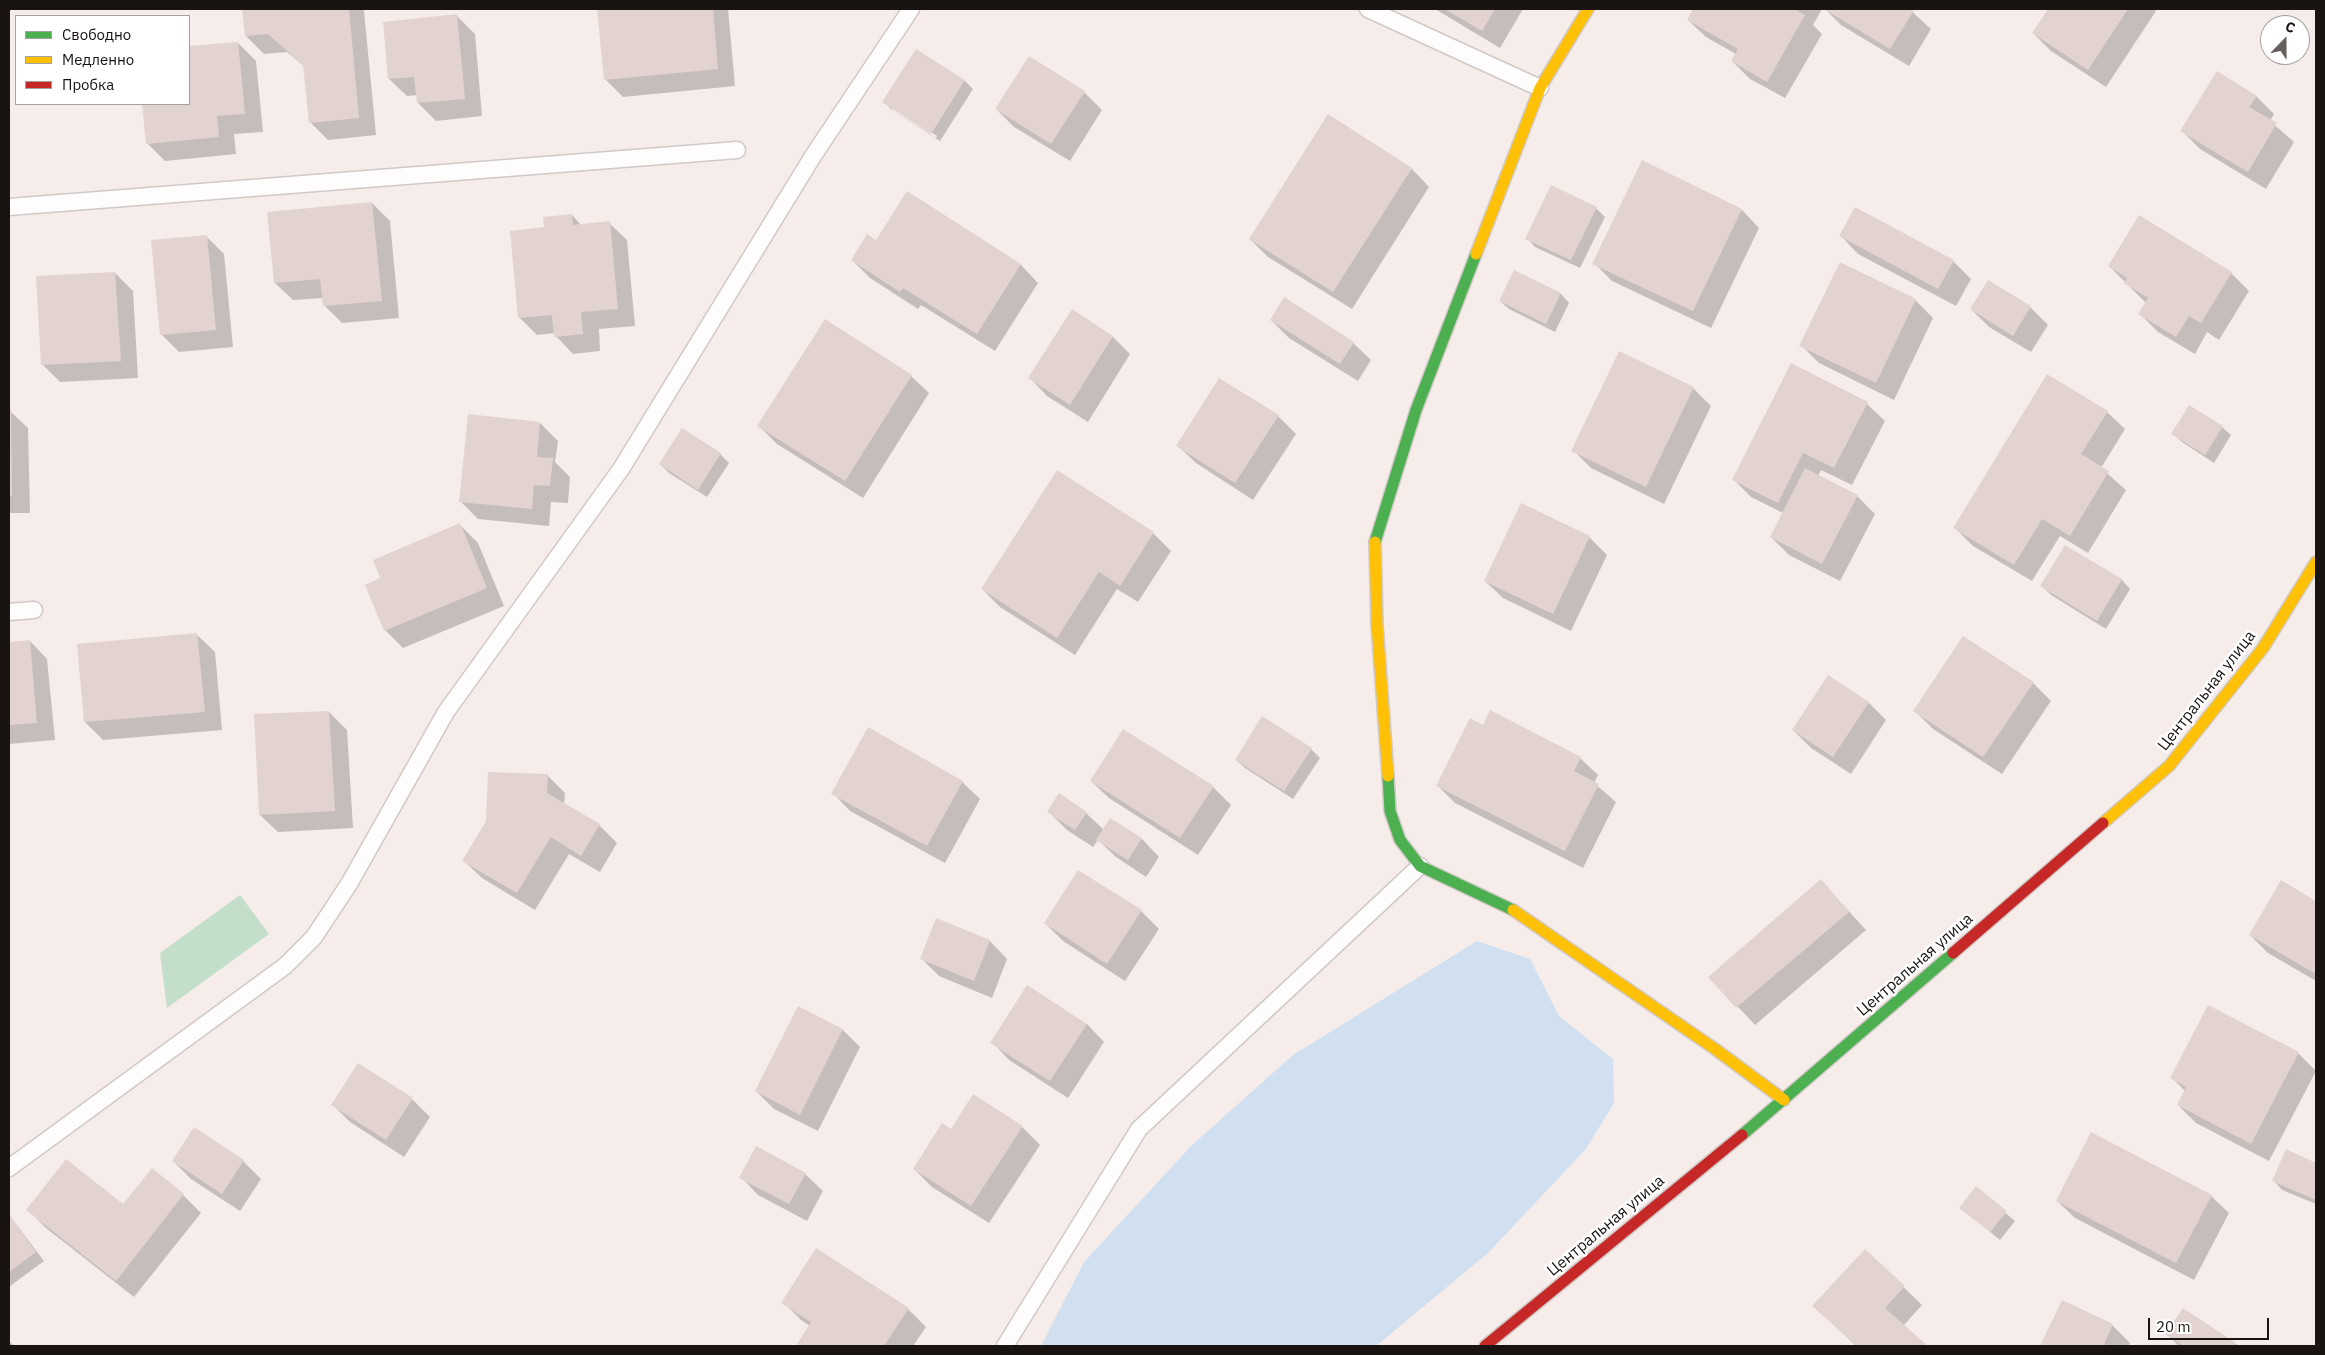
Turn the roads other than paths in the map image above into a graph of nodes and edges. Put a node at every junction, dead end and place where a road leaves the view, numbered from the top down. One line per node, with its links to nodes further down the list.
1 (911, 9): 12 (lane)
2 (1368, 9): 4 (lane)
3 (1588, 9): 4 (street)
4 (1540, 88): 10 (street)
5 (736, 150): 6 (lane)
6 (9, 207)
7 (2316, 562): 11 (street, Центральная улица)
8 (34, 610): 9 (lane)
9 (9, 612)
10 (1420, 866): 11 (street); 13 (lane)
11 (1784, 1100): 14 (street, Центральная улица)
12 (9, 1168)
13 (1005, 1346)
14 (1485, 1346)

